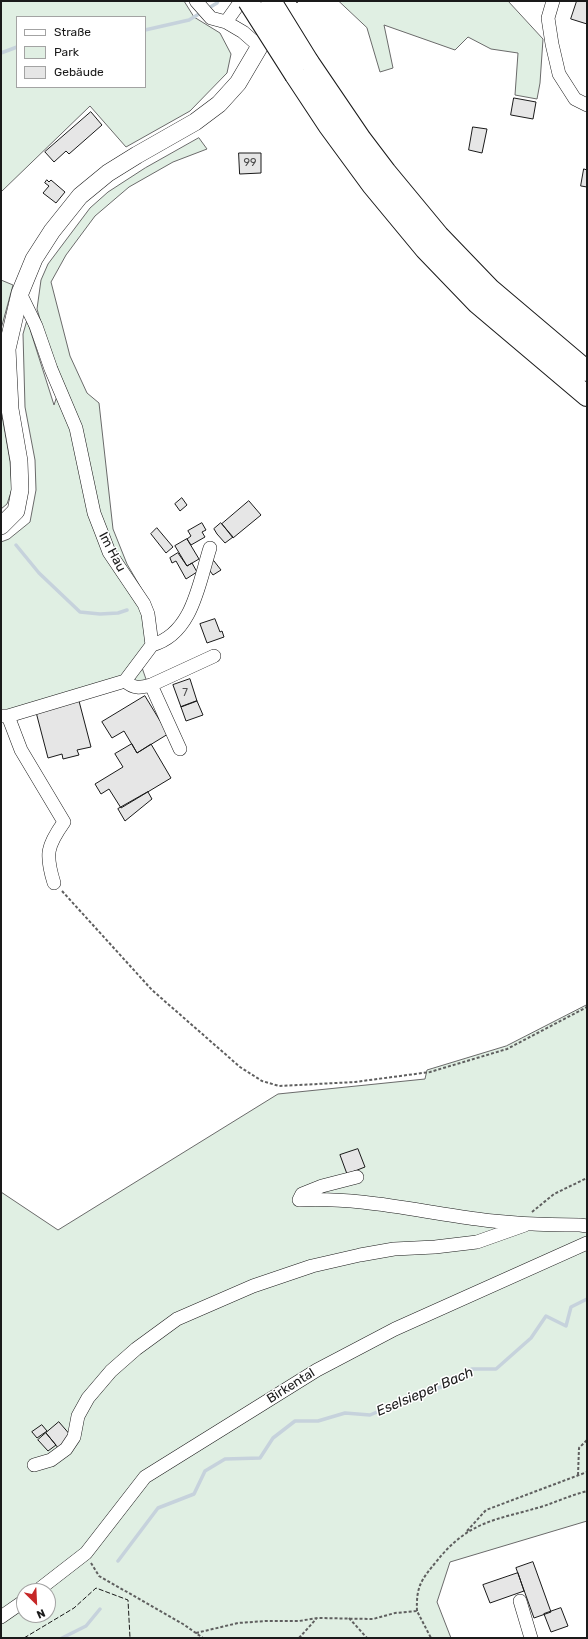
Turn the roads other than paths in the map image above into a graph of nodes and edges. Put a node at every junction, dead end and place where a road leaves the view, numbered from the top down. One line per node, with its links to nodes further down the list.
1 (196, 1): 7 (street)
2 (241, 1): 7 (street)
3 (248, 1): 12 (highway, bridge)
4 (271, 1): 11 (highway, bridge)
5 (280, 1): 8 (main road)
6 (553, 1): 9 (street)
7 (226, 22): 8 (street)
8 (260, 46): 10 (main road)
9 (587, 104)
10 (20, 293): 13 (main road); 15 (street, Im Hau)
11 (587, 371)
12 (587, 396)
13 (1, 526)
14 (210, 548): 15 (street)
15 (152, 645): 17 (street)
16 (214, 656): 18 (street)
17 (125, 681): 18 (street); 19 (street)
18 (151, 686): 20 (street)
19 (4, 716): 21 (street)
20 (180, 749)
21 (54, 883)
22 (357, 1178): 23 (street)
23 (524, 1225): 24 (street); 26 (street)
24 (587, 1226)
25 (587, 1243): 27 (street, Birkental)
26 (34, 1465)
27 (48, 1583)
28 (520, 1601): 31 (street)
29 (16, 1607): 30 (street)
30 (1, 1617)
31 (531, 1638)

